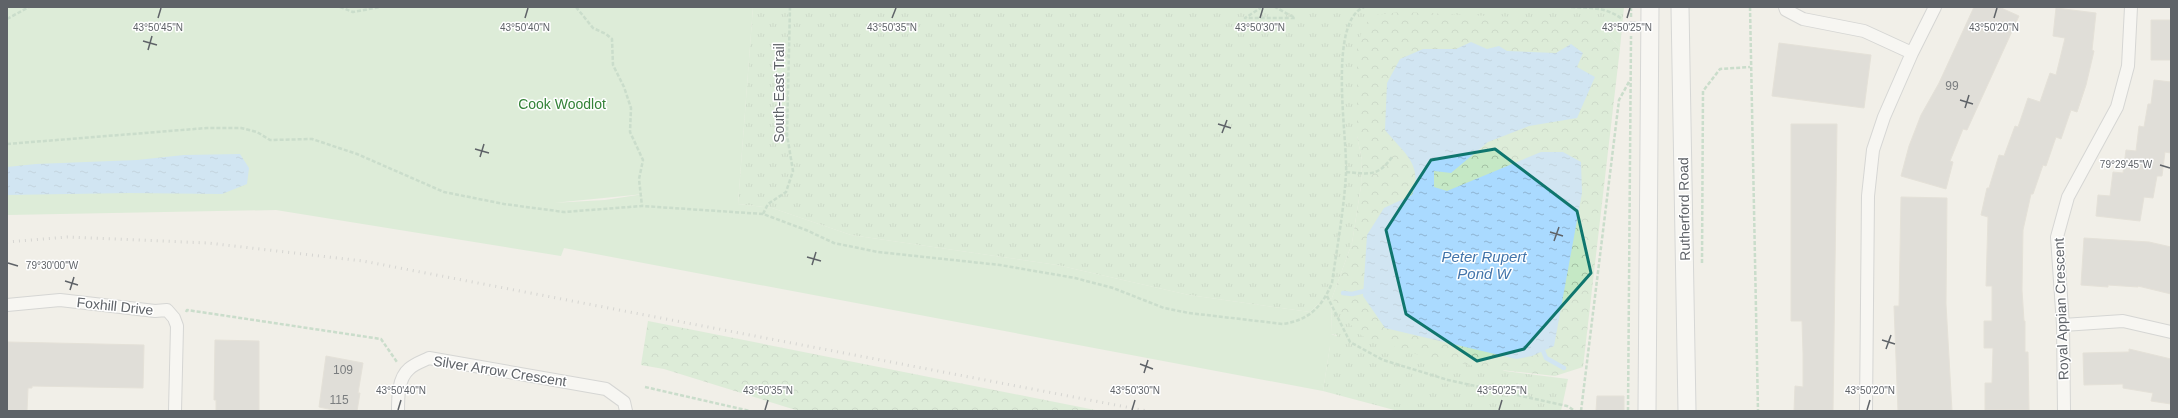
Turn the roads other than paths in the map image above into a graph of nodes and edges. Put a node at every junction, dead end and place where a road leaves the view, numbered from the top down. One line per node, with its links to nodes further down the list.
1 (1650, 7): 7 (main road)
2 (1680, 7): 16 (main road, Rutherford Road)
3 (1785, 7): 8 (street)
4 (1935, 7): 8 (street)
5 (2132, 7): 10 (street, Royal Appian Crescent)
6 (1631, 25): 7 (lane)
7 (1650, 28): 15 (main road)
8 (1912, 53): 17 (street)
9 (7, 305): 12 (street, Foxhill Drive)
10 (2063, 325): 11 (street); 18 (street, Royal Appian Crescent)
11 (2171, 332)
12 (175, 411)
13 (398, 411): 14 (street, Silver Arrow Crescent)
14 (626, 411)
15 (1647, 411)
16 (1687, 411)
17 (1866, 411)
18 (2064, 411)

